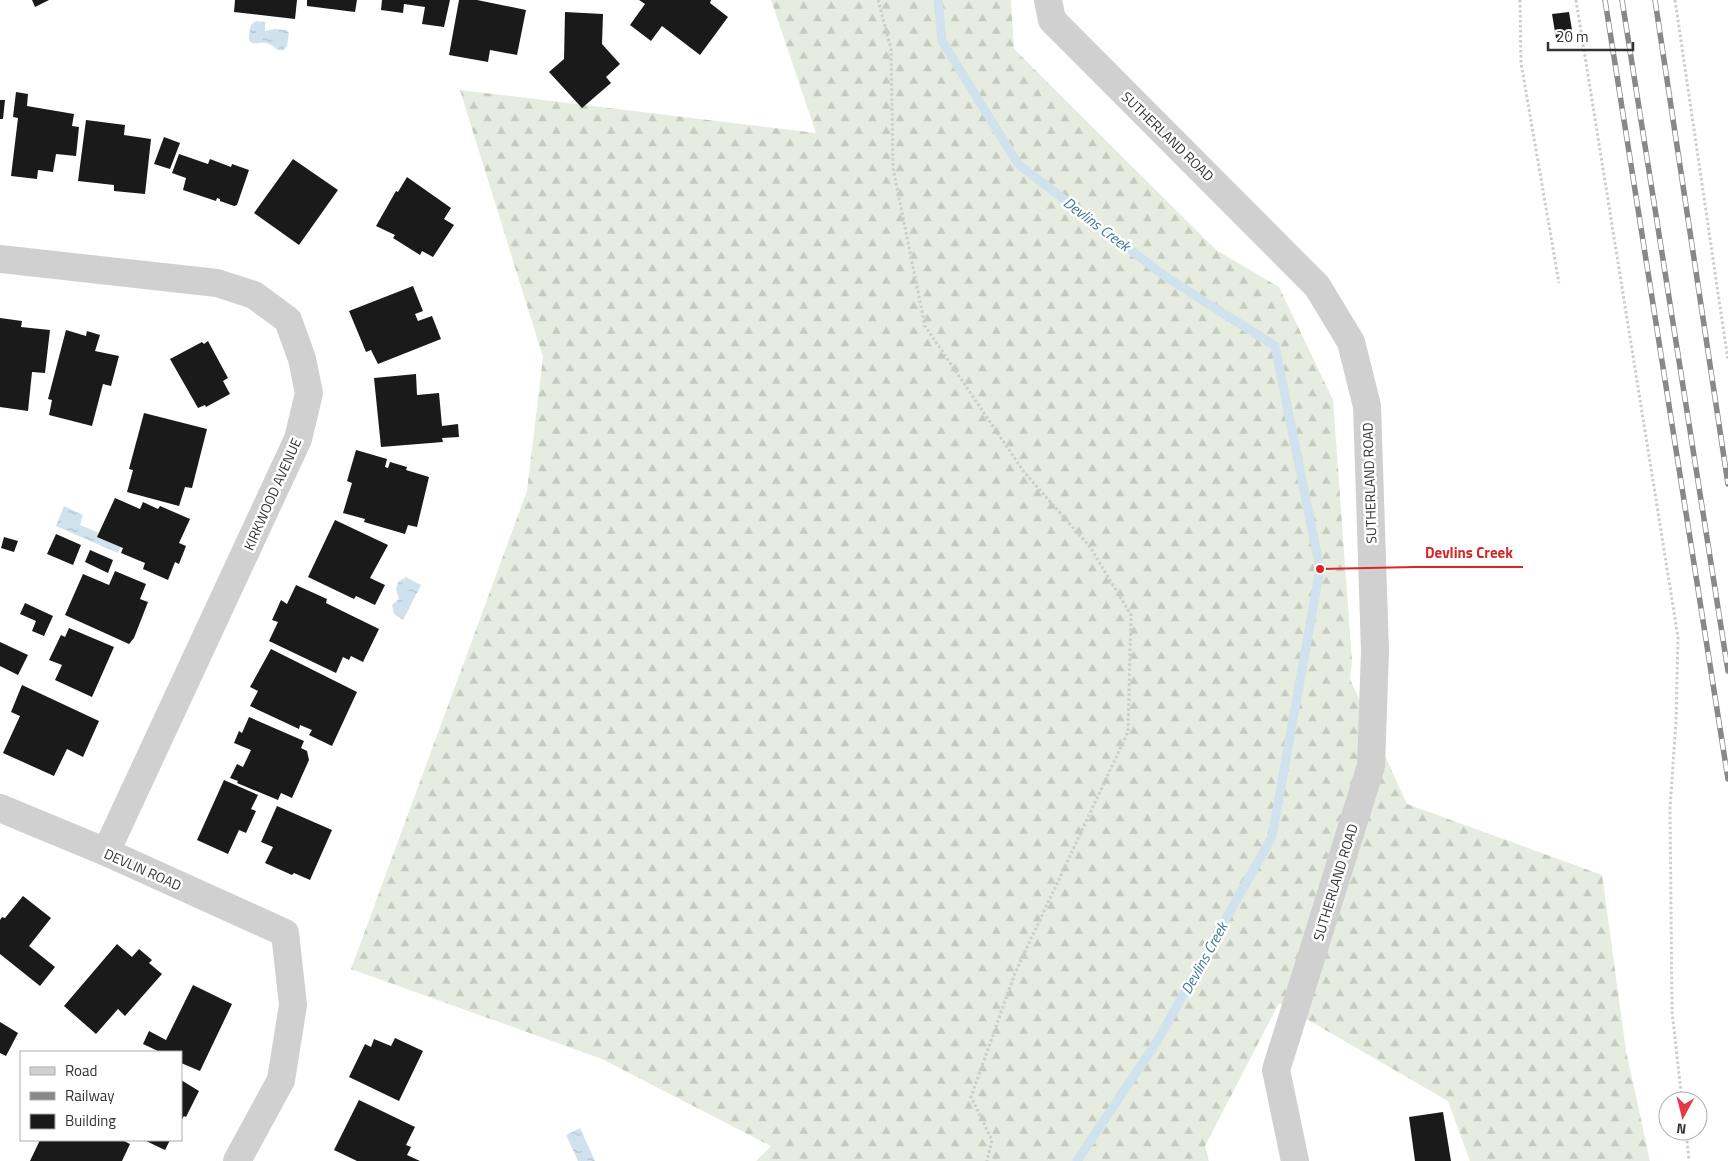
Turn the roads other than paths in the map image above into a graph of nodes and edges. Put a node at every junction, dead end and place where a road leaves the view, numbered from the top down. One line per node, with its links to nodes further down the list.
1 (1048, 0): 6 (street, SUTHERLAND ROAD)
2 (0, 259): 4 (street, KIRKWOOD AVENUE)
3 (3, 815): 4 (street, DEVLIN ROAD)
4 (106, 852): 5 (street, DEVLIN ROAD)
5 (237, 1161)
6 (1295, 1161)

